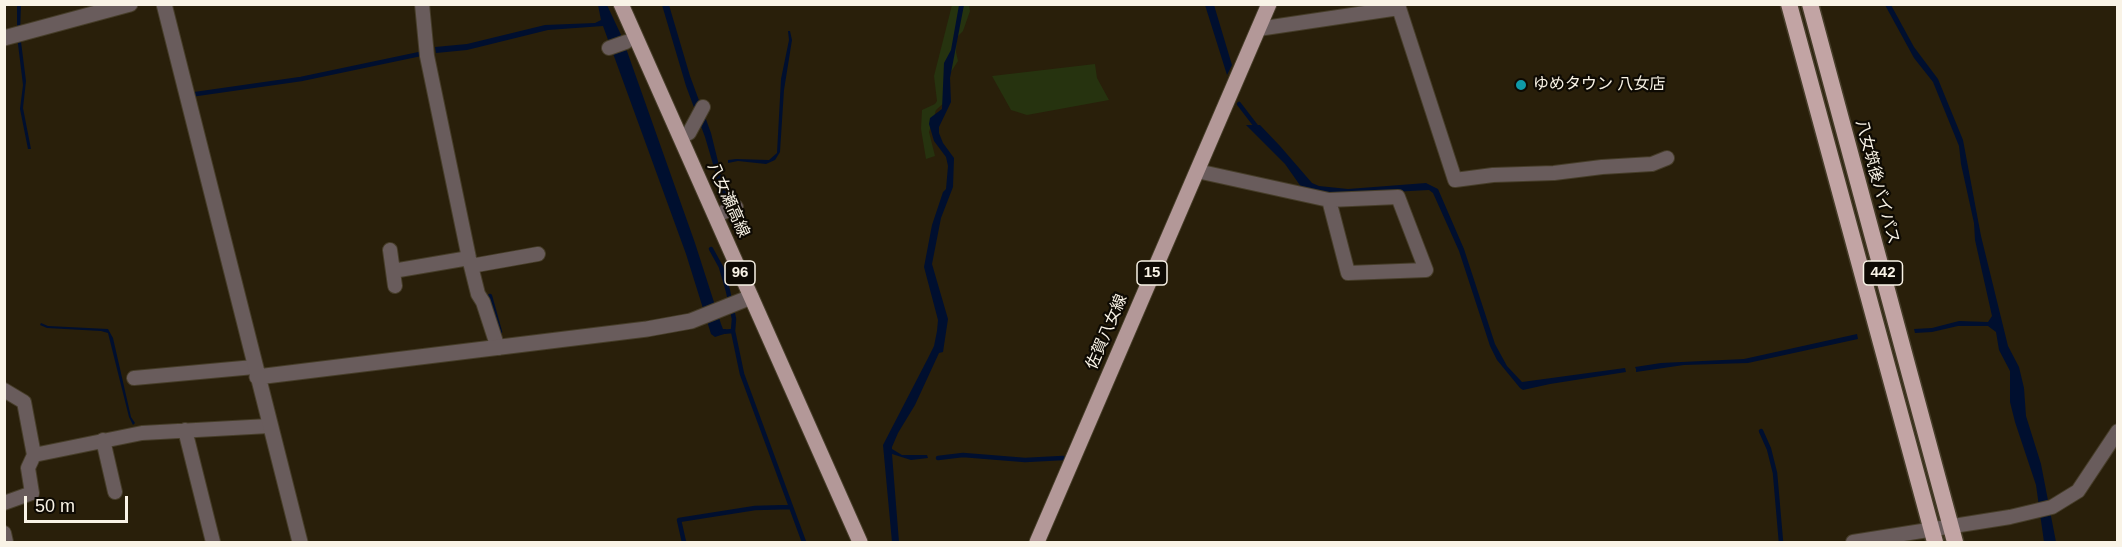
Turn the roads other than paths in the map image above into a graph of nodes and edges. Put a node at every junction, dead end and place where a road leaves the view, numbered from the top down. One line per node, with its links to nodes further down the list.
1 (130, 4): 9 (street)
2 (165, 4): 24 (street)
3 (422, 4): 19 (street)
4 (621, 4): 22 (main road, 八女瀬高線 / 96)
5 (1269, 4): 8 (main road, 佐賀八女線 / 15)
6 (1789, 4): 36 (highway, 442)
7 (1810, 4): 34 (highway, 八女筑後バイパス / 442)
8 (1258, 29): 14 (street); 15 (main road, 佐賀八女線 / 15)
9 (7, 37)
10 (626, 42): 11 (street)
11 (609, 48)
12 (701, 111): 13 (street)
13 (689, 133)
14 (1667, 158)
15 (1197, 171): 16 (street); 41 (main road, 佐賀八女線 / 15)
16 (1329, 200): 16 (street)
17 (390, 250): 20 (street)
18 (538, 254): 19 (street)
19 (470, 262): 20 (street); 23 (street)
20 (393, 271): 21 (street)
21 (395, 286)
22 (744, 300): 23 (street); 40 (main road, 八女瀬高線 / 96)
23 (498, 348): 24 (street)
24 (256, 372): 25 (street); 27 (street)
25 (134, 378)
26 (4, 390): 31 (street)
27 (269, 426): 28 (street); 37 (street)
28 (185, 430): 30 (street); 39 (street)
29 (2118, 431): 34 (street)
30 (103, 440): 31 (street); 32 (street)
31 (34, 455): 33 (street)
32 (115, 492)
33 (4, 503)
34 (1950, 525): 36 (street); 43 (highway, 八女筑後バイパス / 442)
35 (4, 533): 38 (street)
36 (1933, 536): 42 (street)
37 (300, 542)
38 (6, 543)
39 (213, 543)
40 (860, 543)
41 (1037, 543)
42 (1853, 543)
43 (1955, 543)

